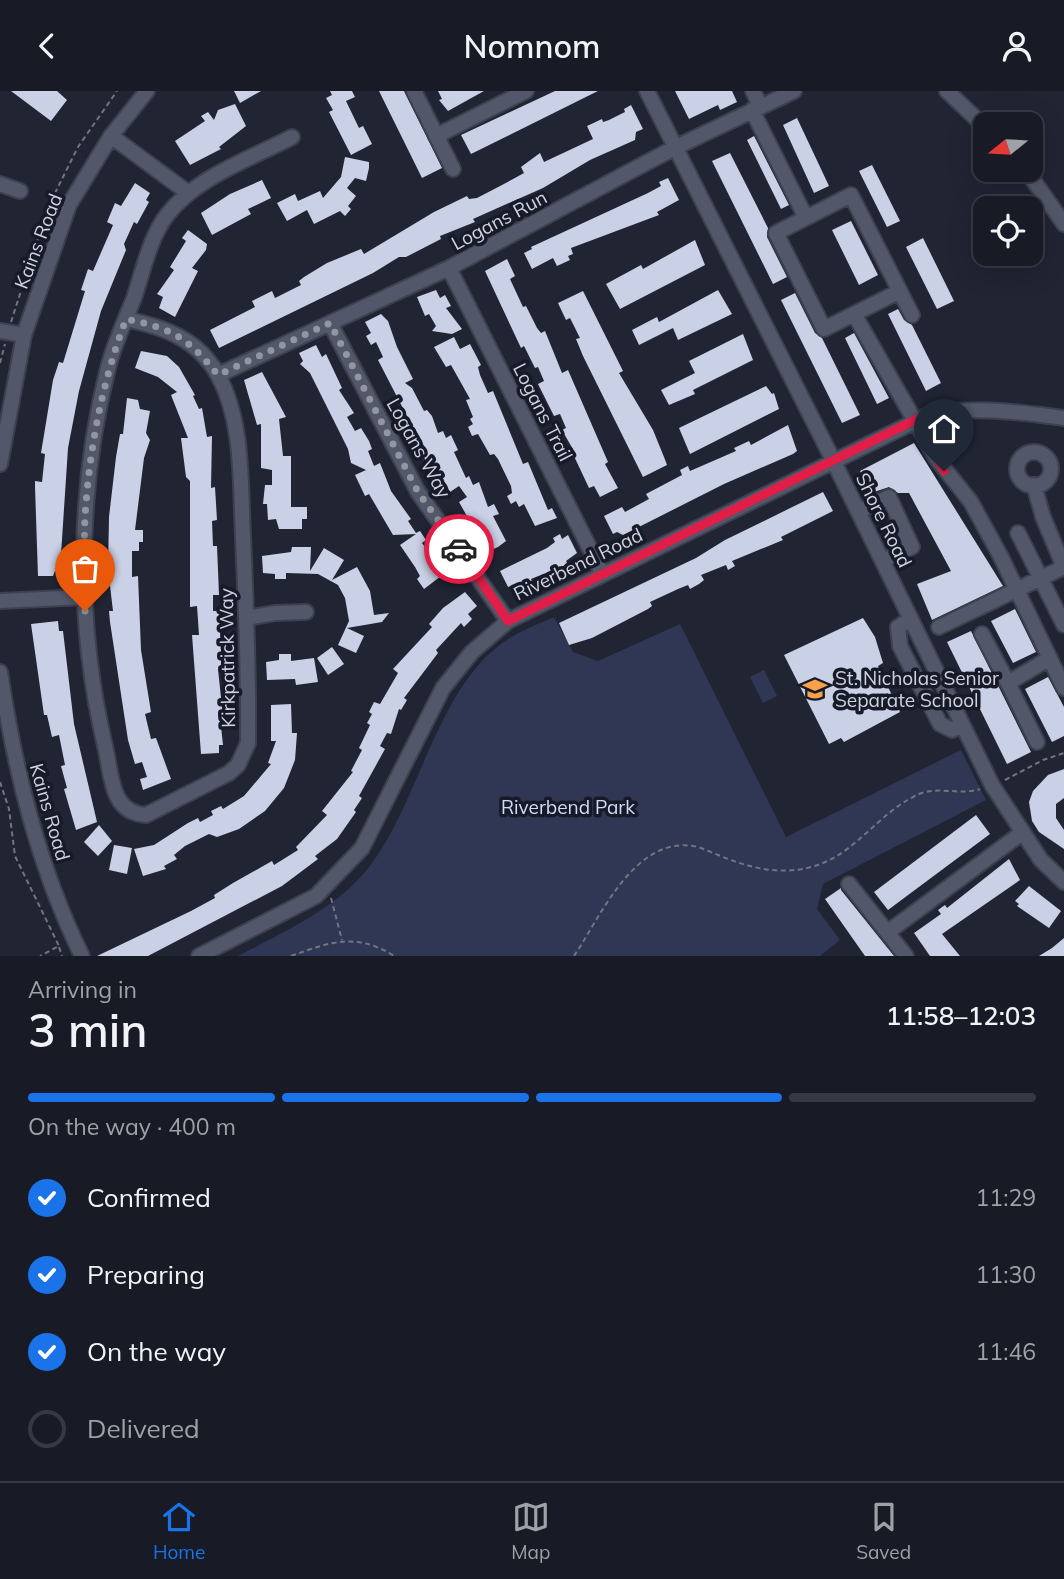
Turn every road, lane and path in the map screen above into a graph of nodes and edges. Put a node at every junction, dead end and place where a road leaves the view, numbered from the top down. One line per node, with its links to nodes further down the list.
1 (147, 91): 10 (street, Kains Road)
2 (414, 91): 11 (street)
3 (526, 91): 11 (street)
4 (647, 91): 13 (street, Shore Road)
5 (753, 91): 8 (street)
6 (794, 91): 8 (street, Logans Run)
7 (947, 91): 9 (street)
8 (757, 108): 13 (street, Logans Run); 19 (street)
9 (973, 116)
10 (111, 136): 18 (street); 28 (street, Kains Road)
11 (436, 136): 14 (street)
12 (292, 137): 18 (street, Kirkpatrick Way)
13 (674, 148): 21 (street, Logans Run); 33 (street, Shore Road)
14 (453, 169)
15 (1034, 182): 20 (street)
16 (0, 184): 17 (street)
17 (20, 191)
18 (187, 192): 25 (street, Kirkpatrick Way)
19 (806, 218): 22 (street); 23 (street)
20 (1064, 224)
21 (449, 268): 26 (street, Logans Run); 40 (street, Logans Trail)
22 (900, 291): 23 (street); 24 (street)
23 (855, 314): 31 (street)
24 (912, 315)
25 (126, 319): 29 (street); 43 (street, Kirkpatrick Way)
26 (330, 323): 29 (street, Logans Run); 48 (street, Logans Way)
27 (1, 330): 28 (street)
28 (24, 335): 32 (street, Kains Road)
29 (218, 375): 46 (street, Kirkpatrick Way)
30 (1064, 418): 31 (street, Riverbend Road)
31 (917, 419): 33 (street, Riverbend Road); 42 (street)
32 (3, 427): 34 (street, Kains Road)
33 (833, 460): 36 (street, Shore Road); 40 (street, Riverbend Road)
34 (0, 464)
35 (1034, 485): 39 (street)
36 (859, 511): 38 (street, Shore Road); 38 (street)
37 (1018, 533): 41 (street)
38 (883, 561): 47 (street, Shore Road)
39 (1064, 567): 41 (street)
40 (602, 573): 48 (street, Riverbend Road)
41 (1041, 578): 42 (street); 49 (street)
42 (1017, 589): 50 (street); 52 (street)
43 (85, 597): 44 (street); 46 (street, Kirkpatrick Way)
44 (0, 601)
45 (306, 612): 46 (street)
46 (247, 618)
47 (911, 619): 56 (street, Shore Road); 56 (street)
48 (508, 621): 62 (street, Riverbend Road)
49 (1064, 625)
50 (939, 627)
51 (982, 634): 54 (street)
52 (1050, 658): 54 (street); 55 (street)
53 (0, 672): 70 (street, Kains Road)
54 (1008, 683): 57 (street)
55 (1064, 688)
56 (962, 725): 60 (street, Shore Road)
57 (1037, 742)
58 (1064, 753): 60 (path)
59 (0, 782): 67 (path)
60 (992, 785): 61 (street, Shore Road); 74 (path)
61 (1023, 832): 63 (street, Shore Road); 65 (street)
62 (332, 879): 66 (path); 71 (street, Riverbend Road)
63 (1064, 882)
64 (849, 884): 65 (street)
65 (888, 932): 75 (street)
66 (342, 941): 72 (path); 73 (path)
67 (59, 946): 68 (path); 69 (path)
68 (40, 956)
69 (62, 956)
70 (82, 956)
71 (199, 956)
72 (291, 956)
73 (394, 956)
74 (575, 956)
75 (906, 956)

